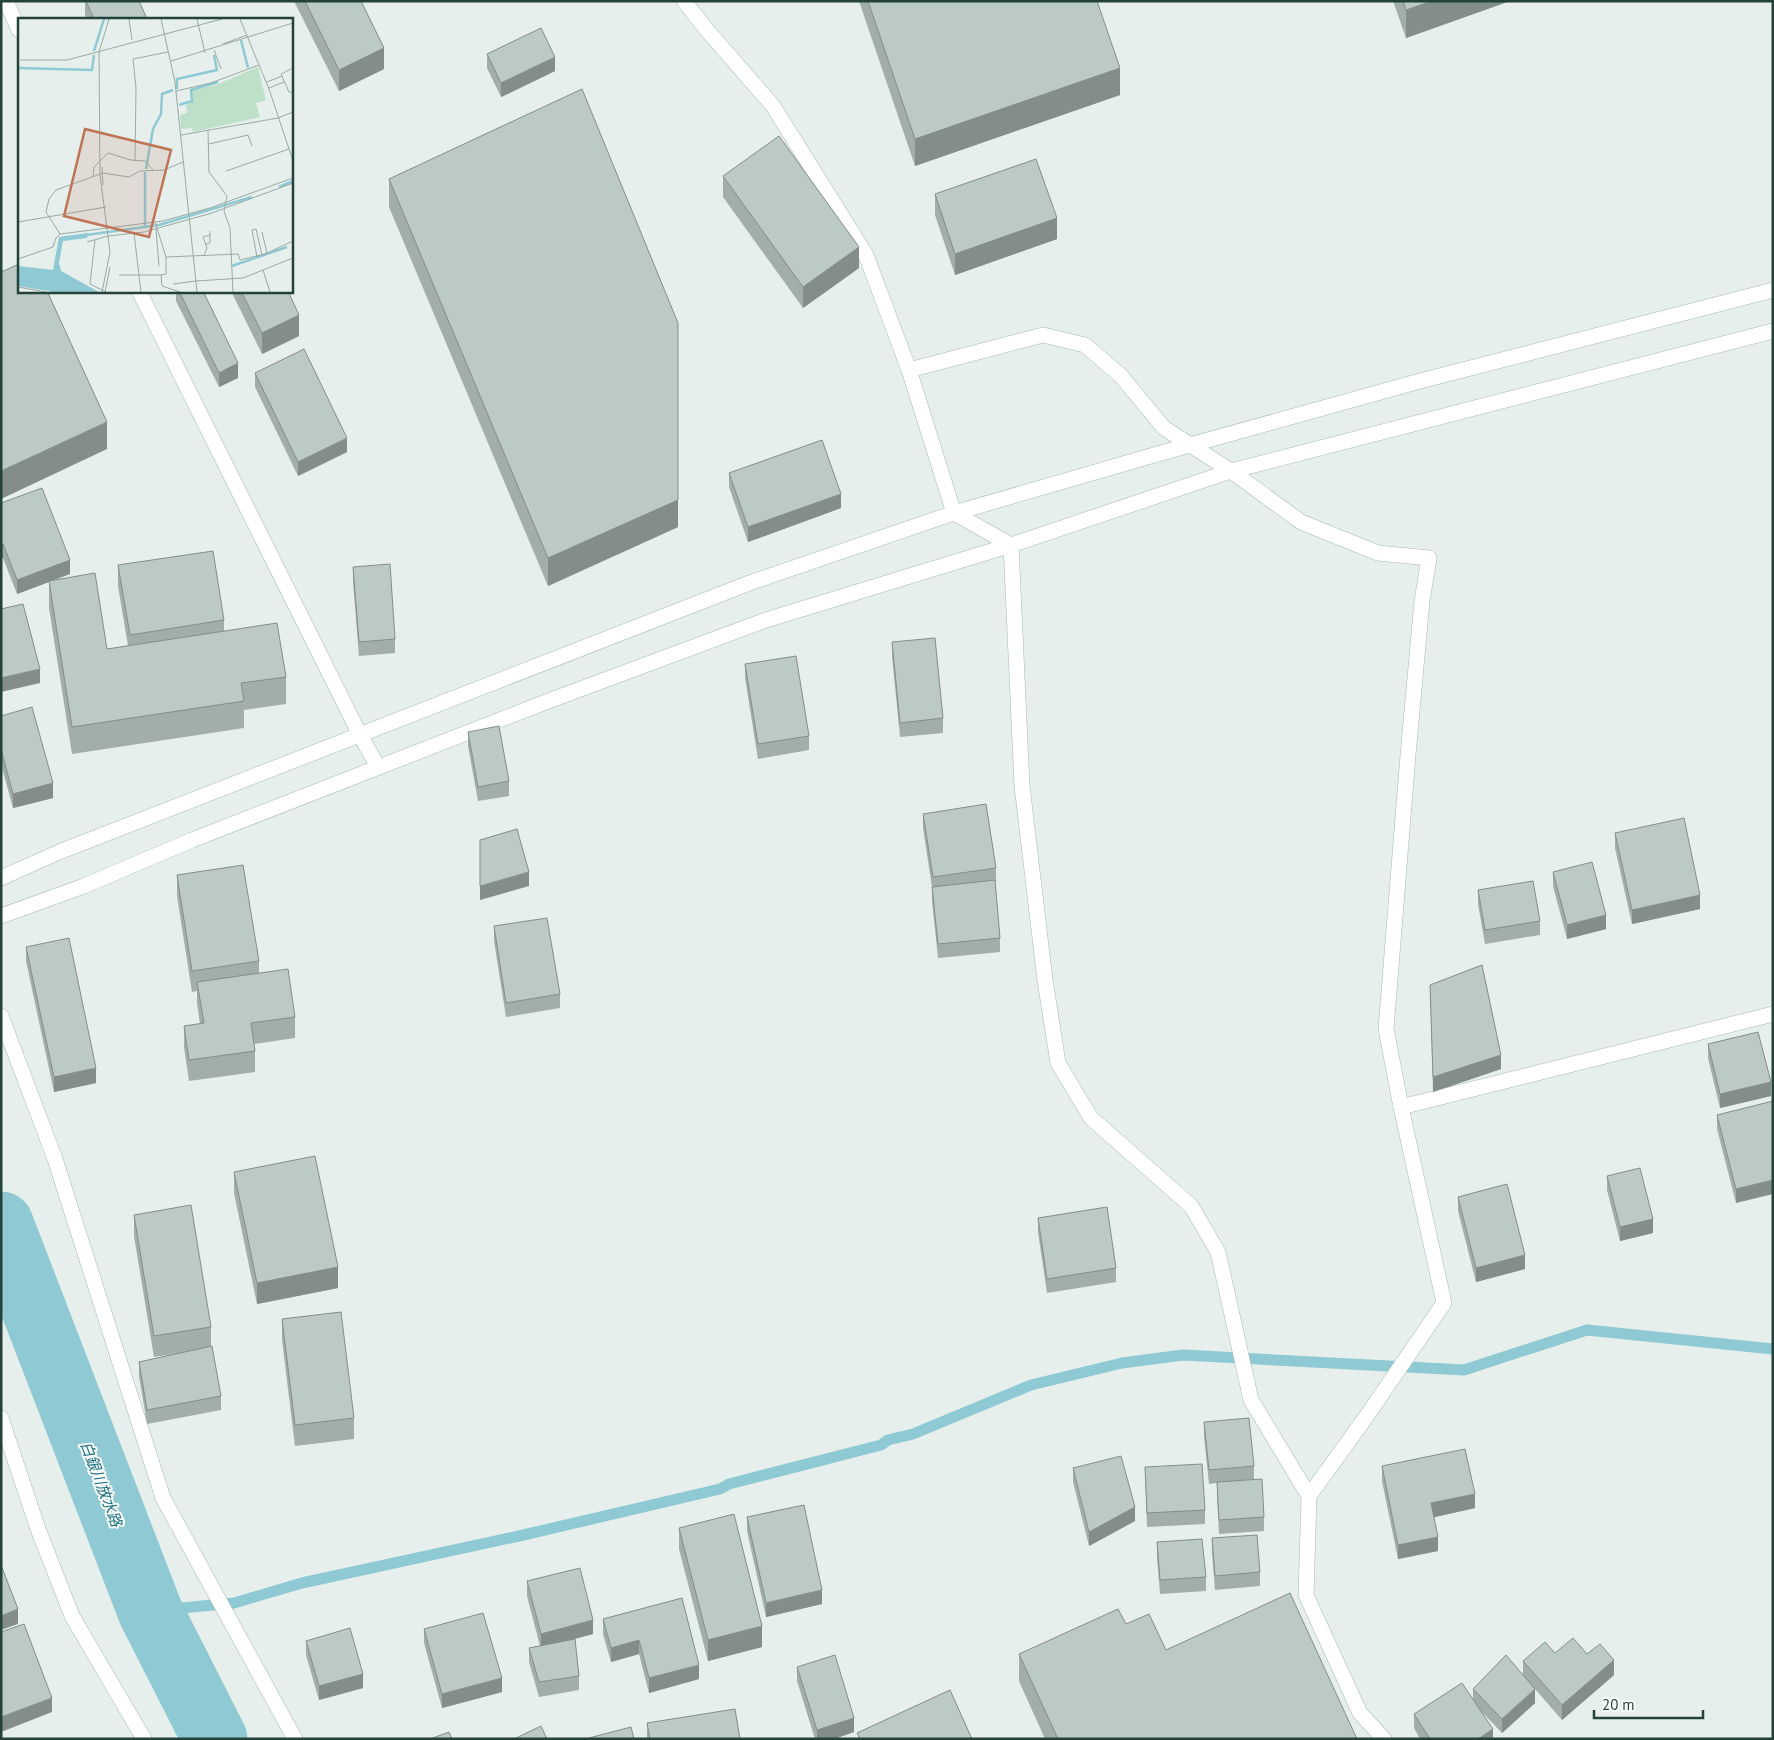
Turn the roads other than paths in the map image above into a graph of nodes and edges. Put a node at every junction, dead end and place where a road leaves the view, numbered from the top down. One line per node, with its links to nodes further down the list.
1 (6, 1): 3 (street)
2 (684, 1): 7 (street)
3 (18, 28)
4 (1773, 290): 8 (street)
5 (139, 292): 12 (street)
6 (1773, 331): 9 (street)
7 (909, 370): 8 (street); 10 (street)
8 (1190, 445): 9 (street); 10 (street)
9 (1231, 471): 11 (street); 18 (street)
10 (954, 513): 11 (street); 12 (street)
11 (1011, 545): 13 (street); 20 (street)
12 (360, 735): 13 (street); 14 (street)
13 (378, 767): 15 (street)
14 (1, 878)
15 (1, 916)
16 (1773, 1014): 18 (street)
17 (1, 1016): 22 (street)
18 (1401, 1107): 20 (street)
19 (2, 1422): 21 (street)
20 (1309, 1496): 23 (street)
21 (144, 1739)
22 (295, 1739)
23 (1384, 1739)

